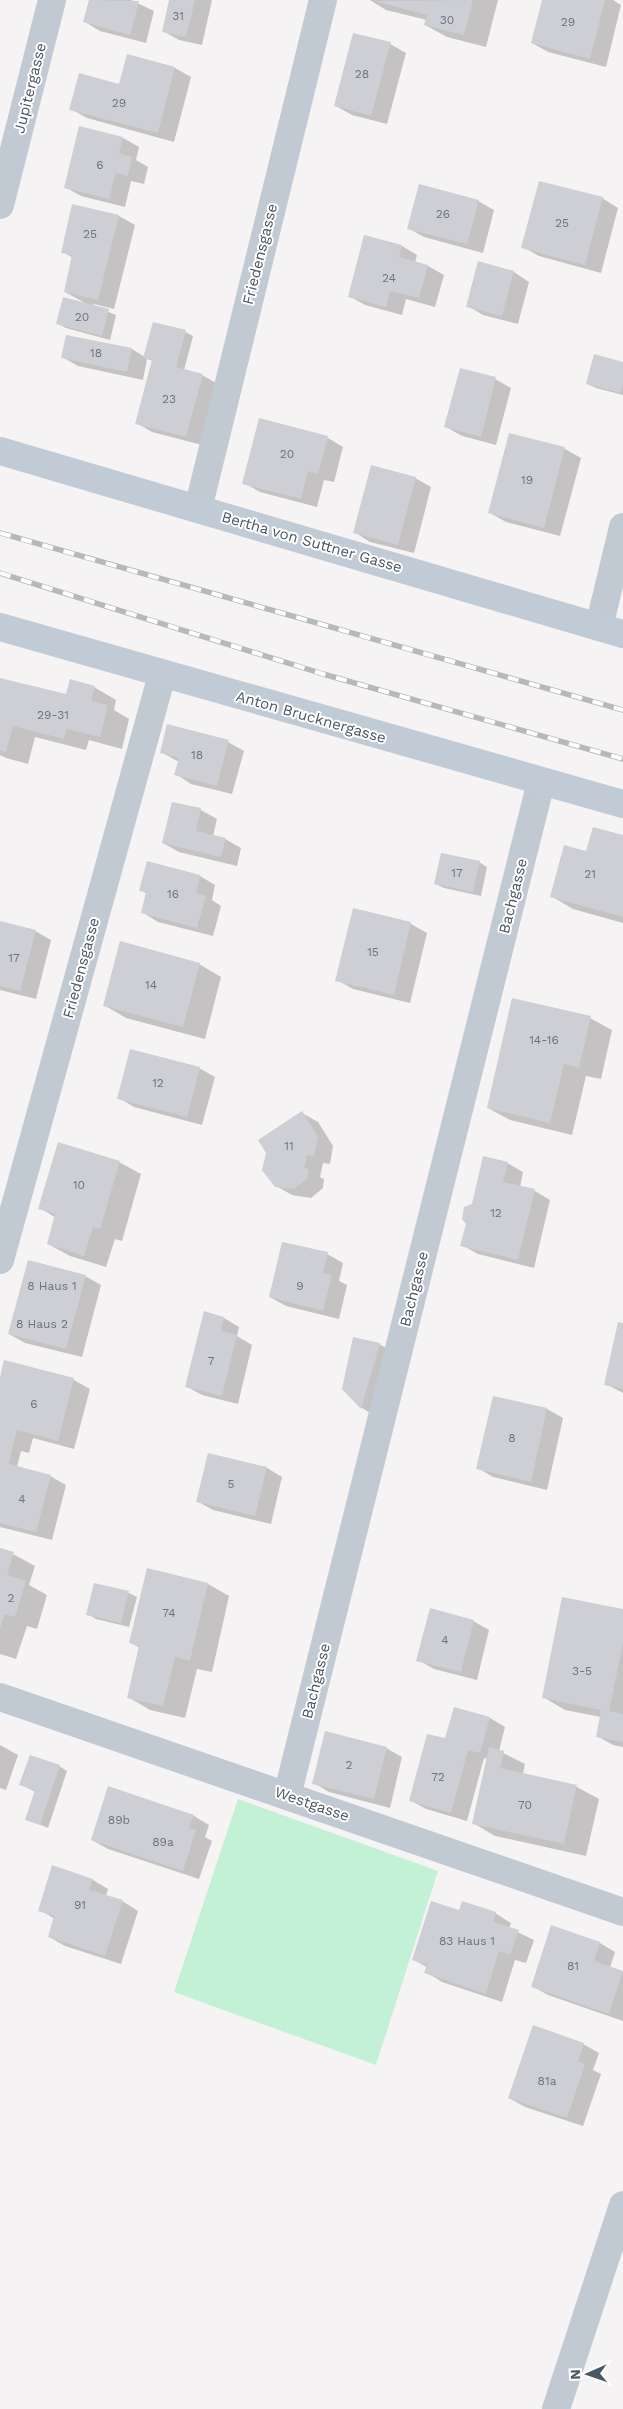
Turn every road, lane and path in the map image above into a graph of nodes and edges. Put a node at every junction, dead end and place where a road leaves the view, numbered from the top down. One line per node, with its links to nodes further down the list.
1 (52, 0): 3 (street, Jupitergasse)
2 (323, 0): 5 (street, Friedensgasse)
3 (0, 205)
4 (0, 451): 5 (street, Bertha von Suttner Gasse)
5 (198, 509): 8 (street, Bertha von Suttner Gasse)
6 (623, 527): 8 (street)
7 (0, 628): 9 (street, Anton Brucknergasse)
8 (611, 631)
9 (162, 675): 10 (street, Anton Brucknergasse); 12 (street, Friedensgasse)
10 (541, 782): 11 (street, Anton Brucknergasse); 14 (street, Bachgasse)
11 (623, 804)
12 (0, 1260)
13 (0, 1697): 14 (street, Westgasse)
14 (287, 1796): 15 (street, Westgasse)
15 (623, 1912)
16 (623, 2205): 17 (street)
17 (556, 2409)

